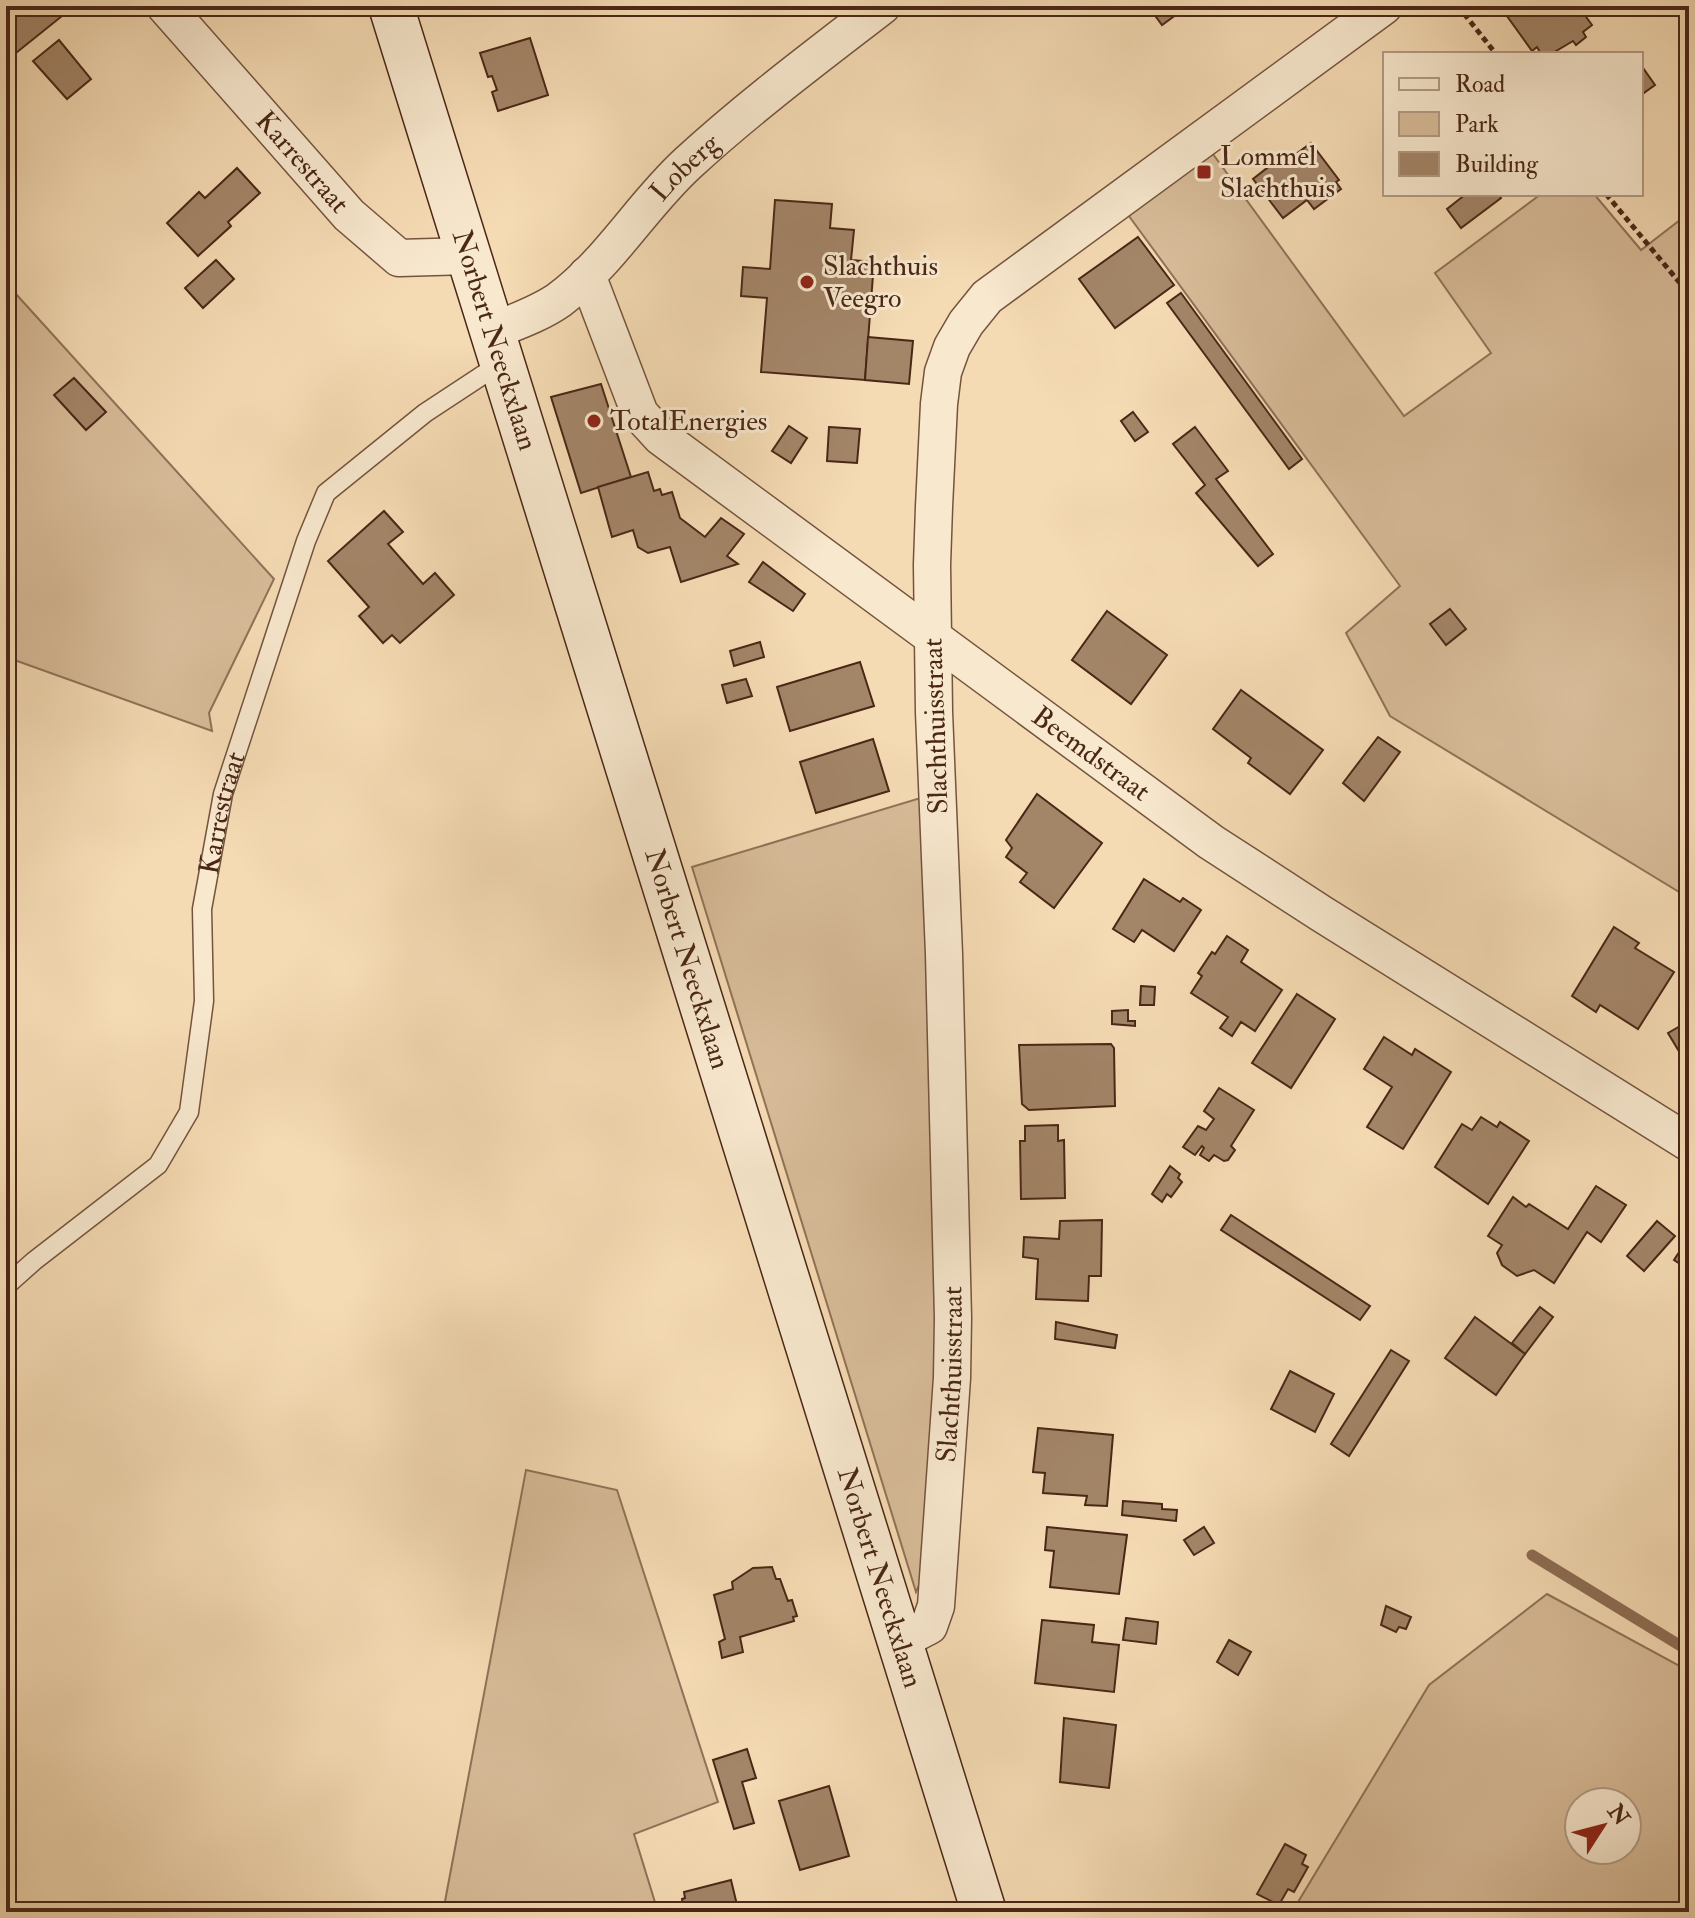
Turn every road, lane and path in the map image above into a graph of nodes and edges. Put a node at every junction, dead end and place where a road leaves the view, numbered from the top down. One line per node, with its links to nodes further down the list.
1 (165, 6): 8 (street, Karrestraat)
2 (391, 6): 8 (main road, Norbert Neeckxlaan)
3 (882, 6): 9 (street, Loberg)
4 (1384, 6): 12 (street, Slachthuisstraat)
5 (1458, 6): 6 (path)
6 (1494, 52)
7 (1608, 196): 10 (path)
8 (469, 256): 11 (main road, Norbert Neeckxlaan)
9 (587, 275): 11 (street, Loberg); 12 (street, Beemdstraat)
10 (1689, 294)
11 (498, 346): 14 (lane, Karrestraat); 15 (main road, Norbert Neeckxlaan)
12 (933, 640): 13 (street, Beemdstraat); 15 (street, Slachthuisstraat)
13 (1689, 1143)
14 (6, 1286)
15 (900, 1641): 16 (main road, Norbert Neeckxlaan)
16 (984, 1912)

